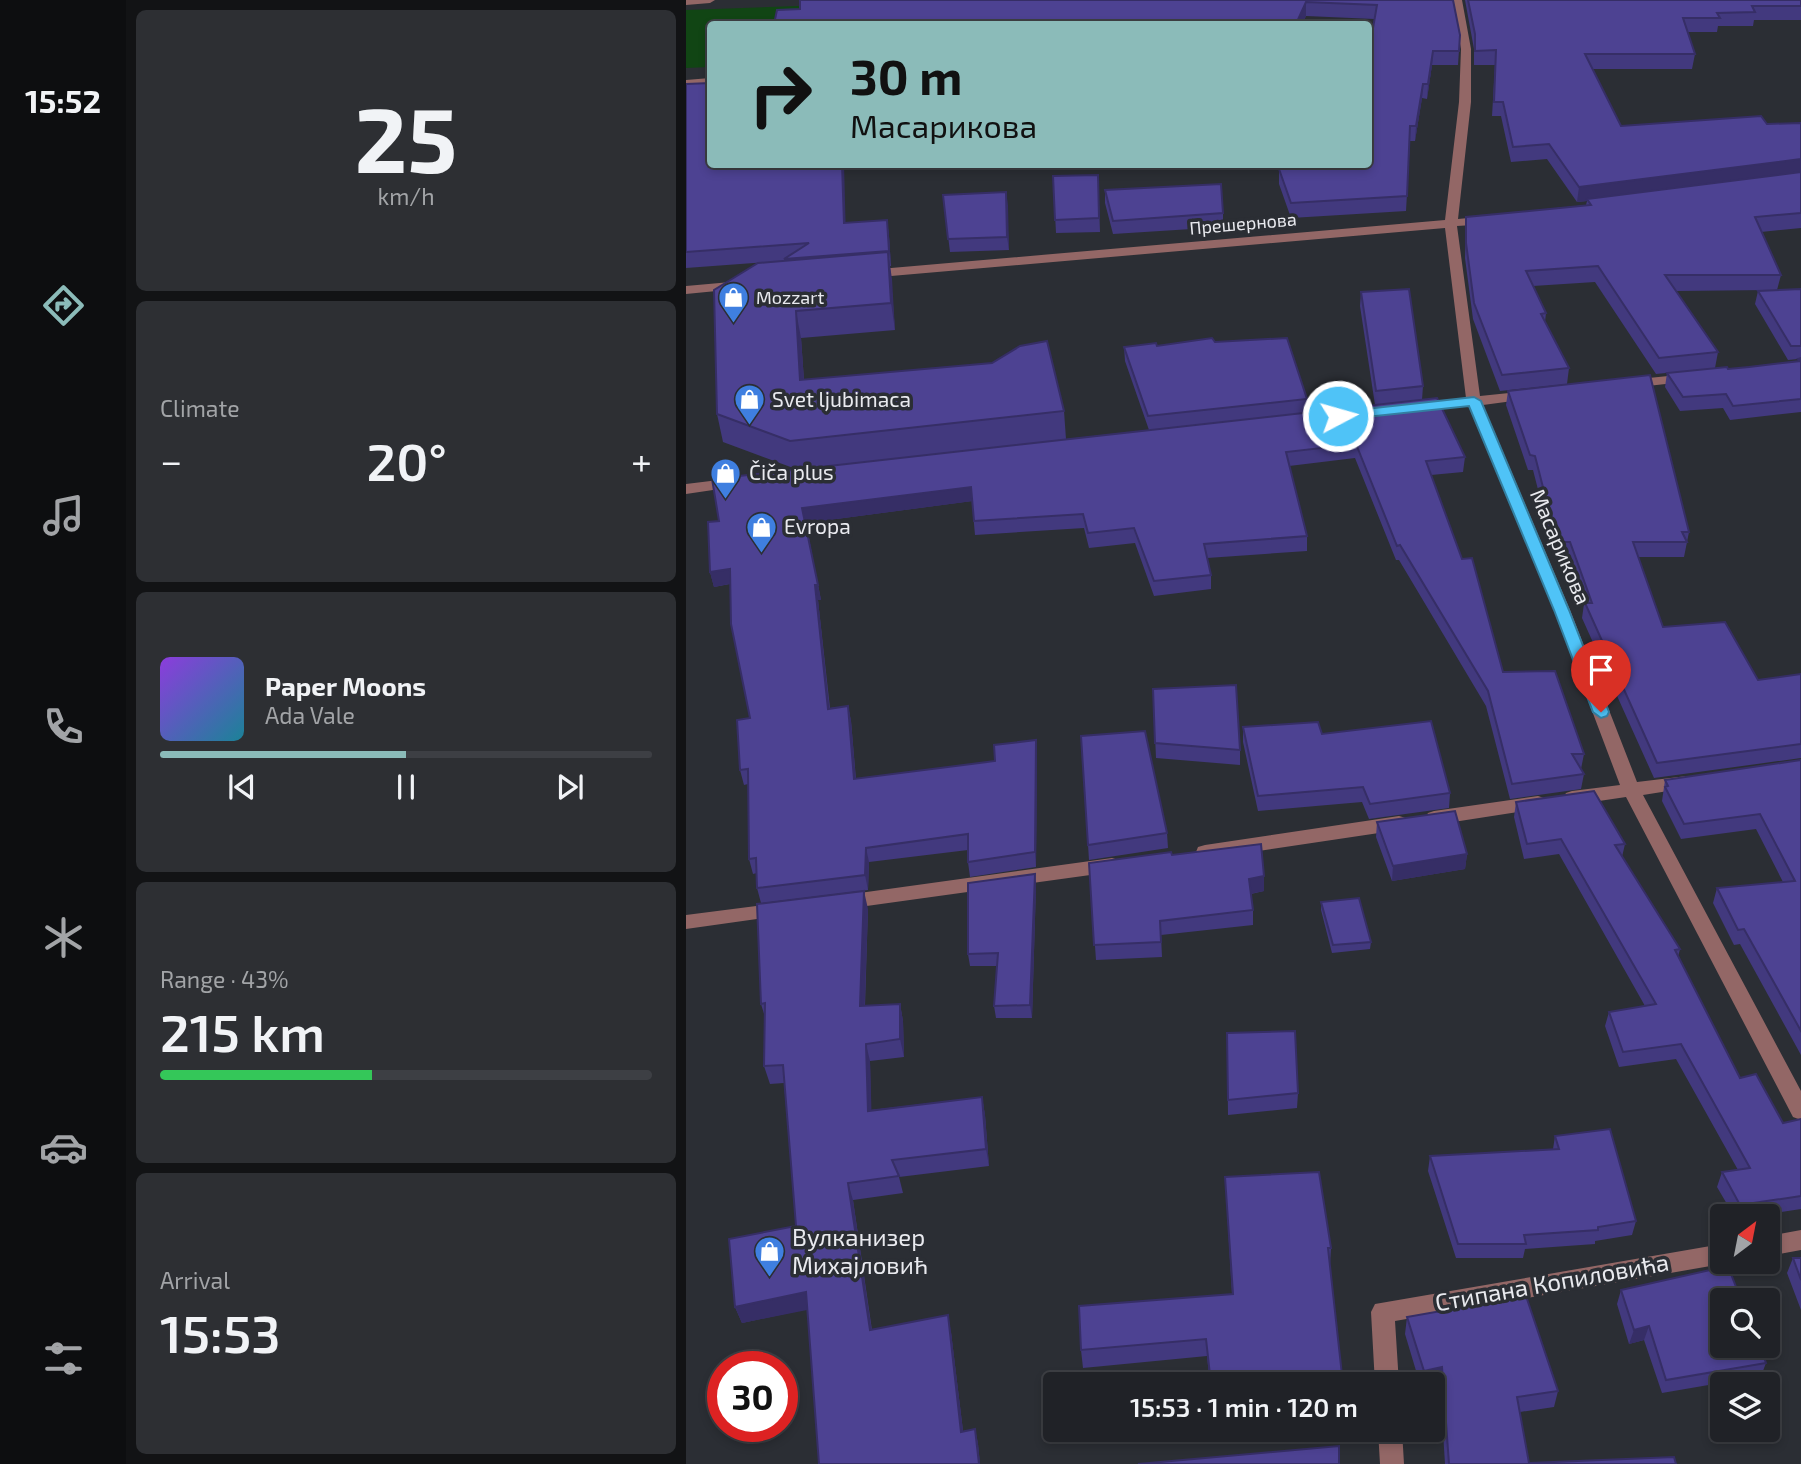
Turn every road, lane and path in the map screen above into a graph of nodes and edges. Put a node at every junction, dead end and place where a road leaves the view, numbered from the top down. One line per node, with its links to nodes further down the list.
1 (710, 0): 3 (street)
2 (1457, 0): 7 (street, Масарикова)
3 (686, 2)
4 (707, 81): 5 (street)
5 (686, 83)
6 (1505, 218): 7 (street, Прешернова)
7 (1451, 225): 8 (street, Прешернова); 14 (street, Масарикова)
8 (852, 275)
9 (755, 284): 10 (street)
10 (686, 290)
11 (1706, 376): 12 (street)
12 (1610, 386)
13 (1542, 394): 14 (street)
14 (1474, 401): 15 (street); 19 (street, Масарикова)
15 (1405, 409)
16 (755, 481): 17 (street)
17 (686, 489)
18 (1709, 778): 19 (street)
19 (1631, 789): 20 (street); 25 (street, Масарикова)
20 (1182, 855)
21 (1128, 863): 22 (street)
22 (832, 904)
23 (793, 908): 24 (street)
24 (686, 922)
25 (1801, 1111)
26 (1801, 1240): 27 (street)
27 (1780, 1244)
28 (1710, 1256): 29 (street, Стипана Копиловића)
29 (1386, 1372)
30 (1391, 1442): 31 (street)
31 (1392, 1464)

